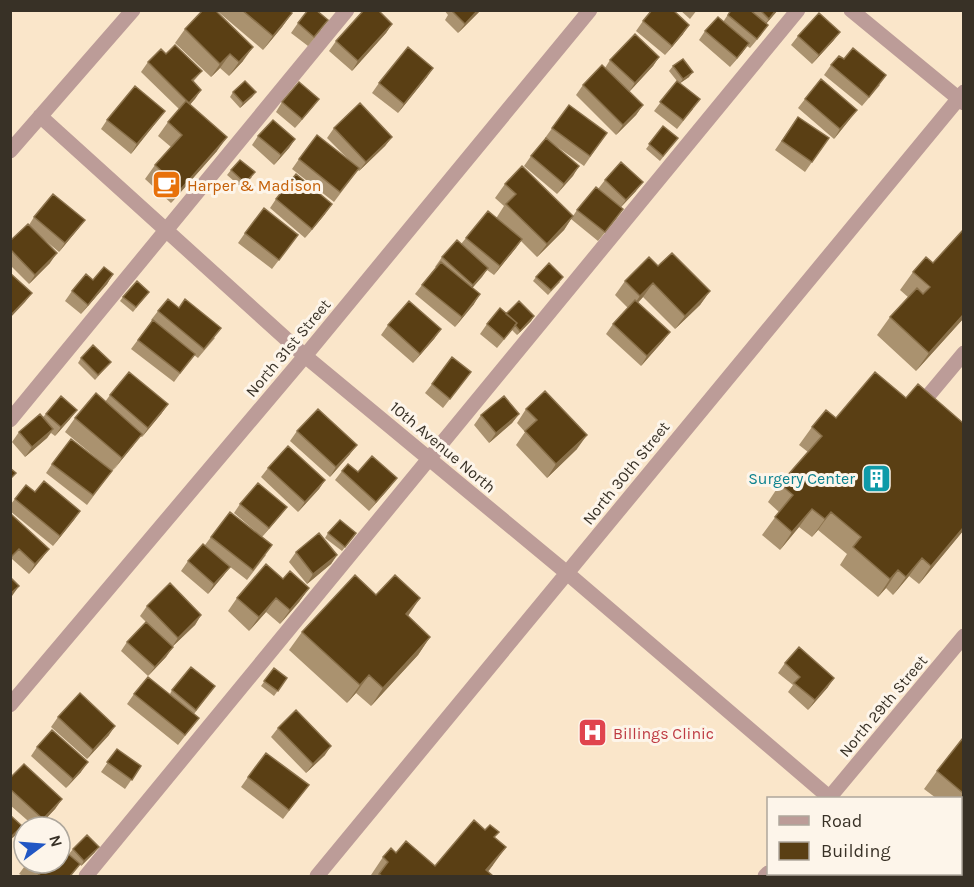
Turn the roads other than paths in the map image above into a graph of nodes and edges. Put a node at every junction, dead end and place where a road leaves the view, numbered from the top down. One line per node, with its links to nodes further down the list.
1 (133, 10): 7 (street)
2 (347, 10): 9 (street)
3 (590, 10): 11 (street, North 31st Street)
4 (798, 10): 14 (street)
5 (851, 10): 6 (street)
6 (962, 98): 15 (street, North 30th Street)
7 (40, 116): 8 (street); 9 (street, 10th Avenue North)
8 (11, 150)
9 (167, 231): 11 (street, 10th Avenue North); 13 (street)
10 (963, 353): 12 (street)
11 (305, 356): 14 (street, 10th Avenue North); 17 (street, North 31st Street)
12 (928, 396)
13 (10, 420)
14 (429, 459): 15 (street, 10th Avenue North); 20 (street)
15 (567, 573): 18 (street, 10th Avenue North); 21 (street, North 30th Street)
16 (963, 636): 19 (street, North 29th Street)
17 (10, 705)
18 (829, 797)
19 (831, 797)
20 (86, 876)
21 (317, 876)

